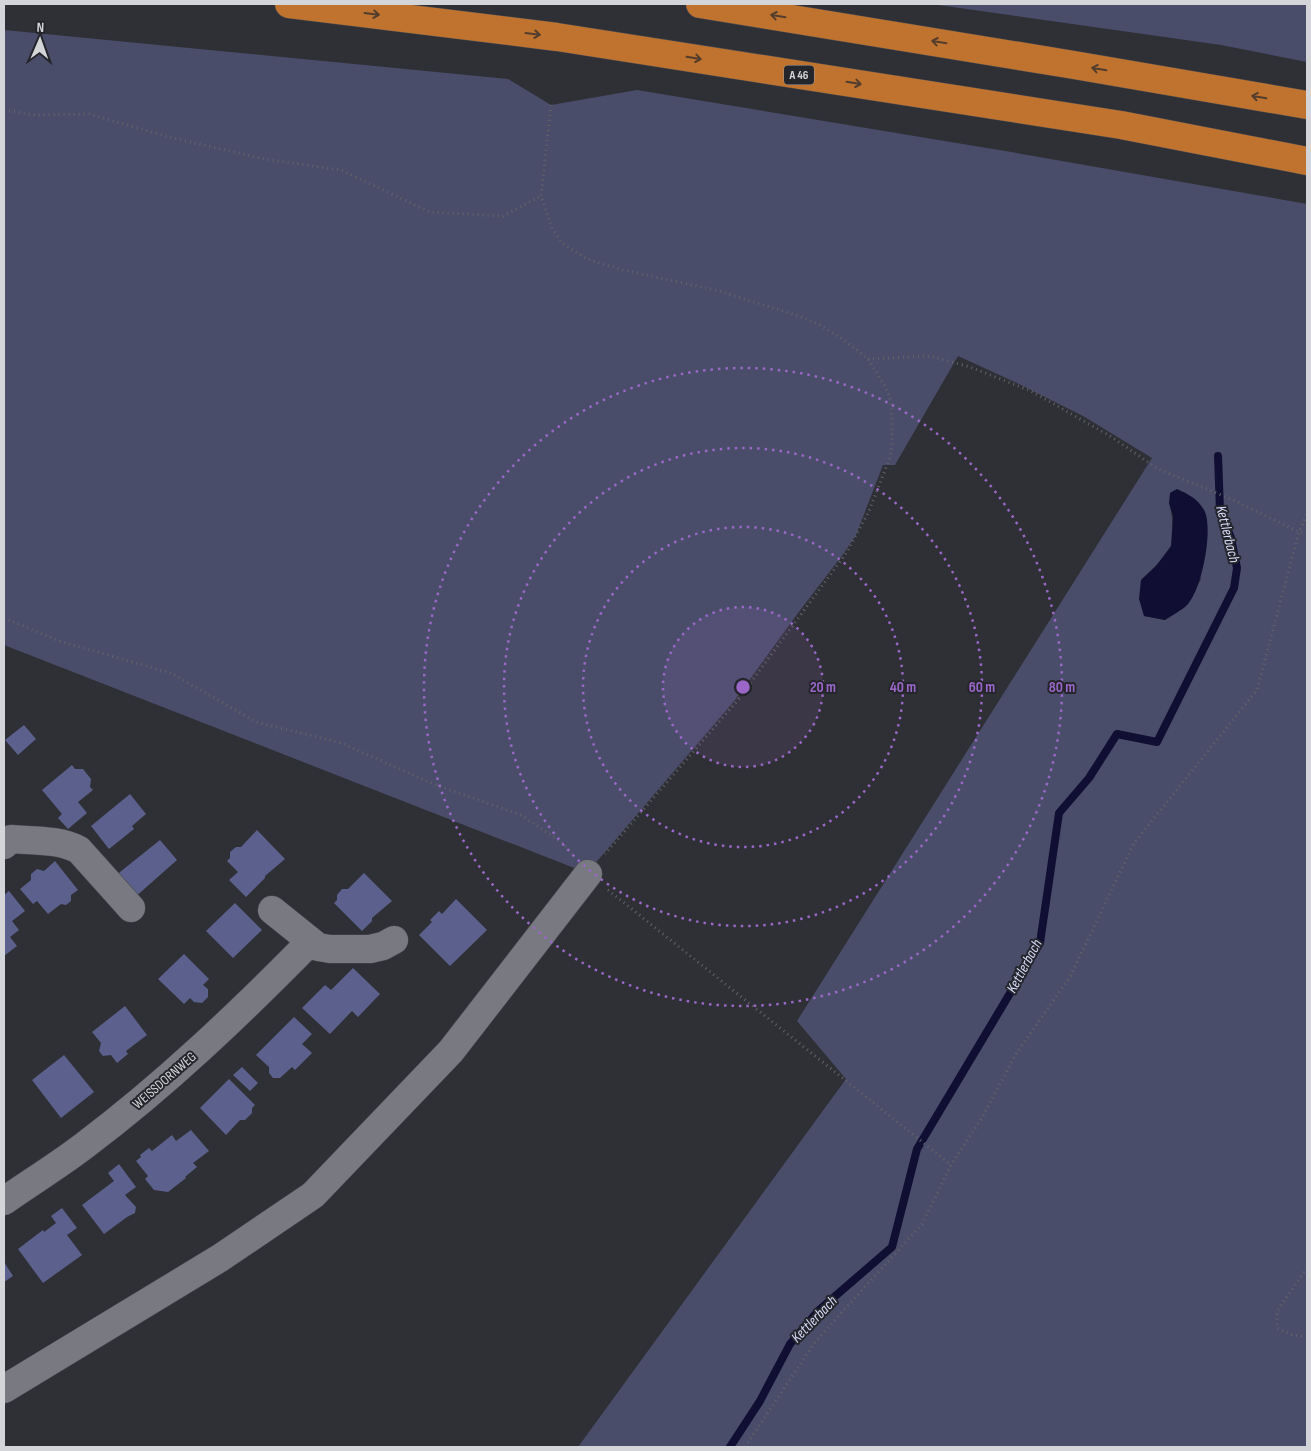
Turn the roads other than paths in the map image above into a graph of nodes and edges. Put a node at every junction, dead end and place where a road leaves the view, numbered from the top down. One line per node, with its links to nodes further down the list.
1 (289, 4): 4 (highway, A 46, one-way to 4)
2 (712, 5): 3 (highway, one-way to 2)
3 (1307, 105)
4 (1307, 161)
5 (7, 842): 7 (street)
6 (588, 874): 12 (street)
7 (131, 908)
8 (272, 910): 10 (street)
9 (394, 940): 10 (street)
10 (310, 942): 11 (street, WEISSDORNWEG)
11 (4, 1201)
12 (4, 1389)

